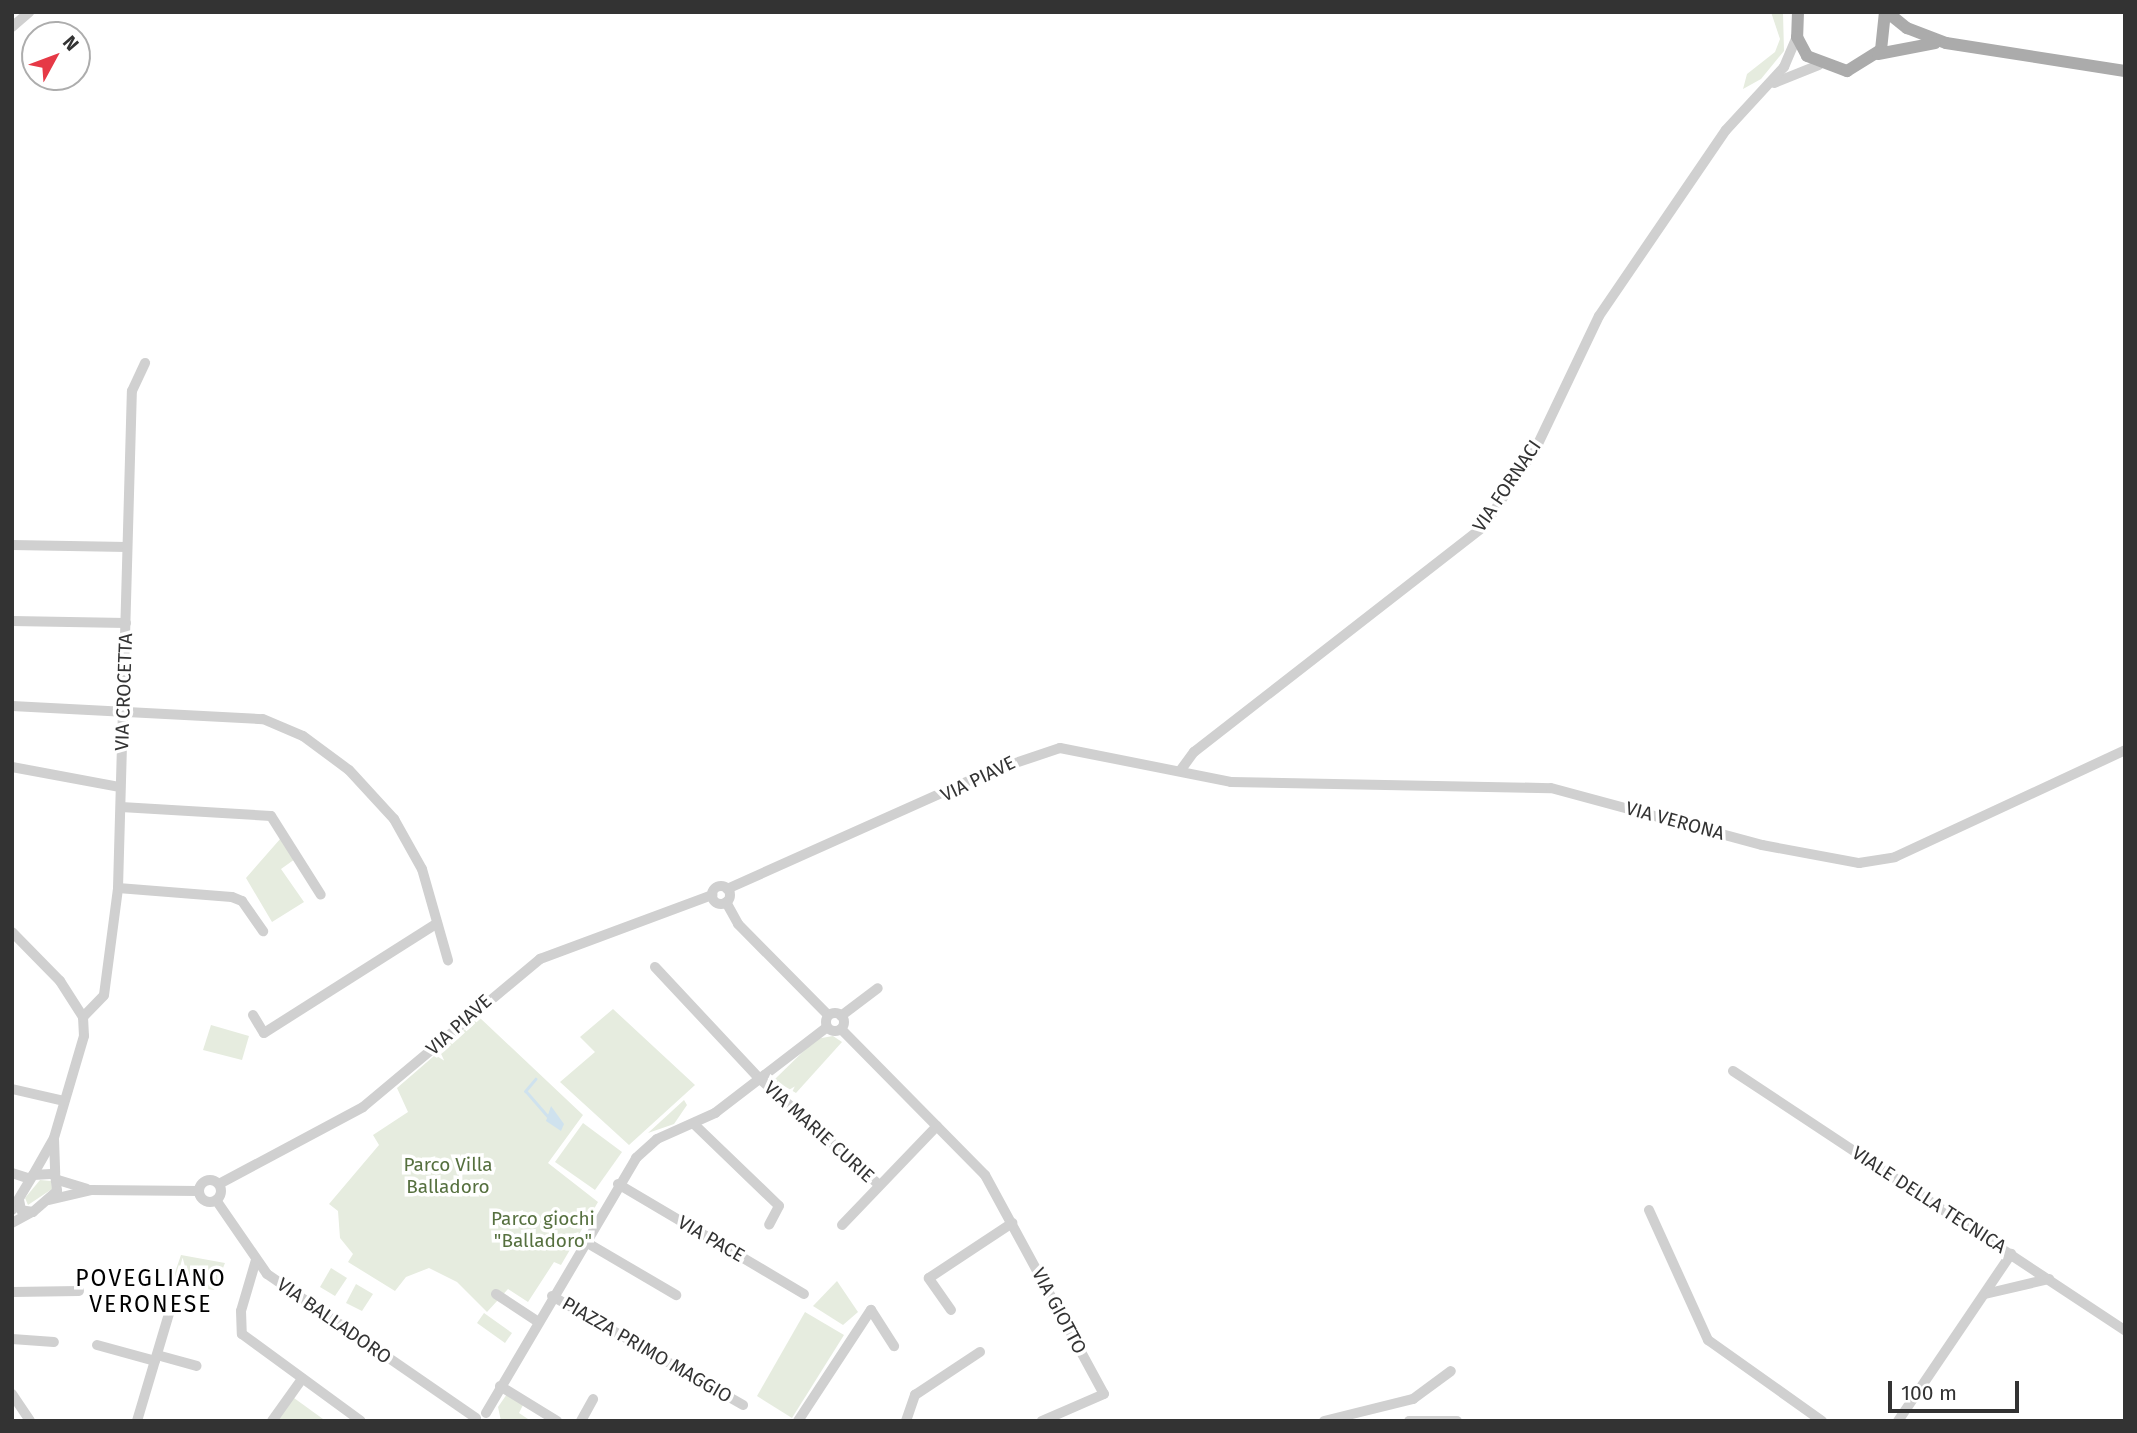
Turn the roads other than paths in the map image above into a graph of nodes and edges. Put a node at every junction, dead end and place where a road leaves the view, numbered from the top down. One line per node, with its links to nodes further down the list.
1 (29, 12): 4 (street)
2 (1886, 12): 6 (main road); 7 (main road)
3 (1794, 15): 5 (main road)
4 (12, 27)
5 (1797, 37): 8 (main road); 10 (street)
6 (1946, 43): 7 (main road); 9 (main road)
7 (1878, 54): 8 (main road)
8 (1819, 65): 10 (street)
9 (2125, 71)
10 (1767, 86): 20 (street, VIA FORNACI)
11 (145, 363): 13 (street, VIA CROCETTA)
12 (12, 545): 13 (street)
13 (127, 547): 15 (street, VIA CROCETTA)
14 (12, 621): 15 (street)
15 (126, 623): 17 (street, VIA CROCETTA)
16 (12, 706): 17 (street)
17 (124, 716): 22 (street, VIA CROCETTA); 29 (street)
18 (2125, 750): 21 (street, VIA VERONA)
19 (12, 767): 22 (street)
20 (1180, 771): 21 (street, VIA PIAVE); 25 (street, VIA PIAVE)
21 (1200, 777)
22 (120, 787): 23 (street, VIA CROCETTA)
23 (121, 807): 24 (street, VIA CROCETTA); 26 (street)
24 (118, 888): 30 (street); 37 (street, VIA CROCETTA)
25 (727, 889): 27 (street, VIA PIAVE); 28 (street)
26 (321, 895)
27 (712, 895): 28 (street); 50 (street, VIA PIAVE)
28 (726, 902): 38 (street)
29 (437, 923): 32 (street); 35 (street)
30 (263, 931)
31 (12, 932): 37 (street)
32 (448, 960)
33 (655, 967): 41 (street, VIA MARIE CURIE)
34 (878, 988): 36 (street)
35 (253, 1015)
36 (841, 1016): 38 (street); 39 (street)
37 (83, 1017): 43 (street)
38 (827, 1021): 39 (street); 41 (street)
39 (841, 1029): 45 (street, VIA GIOTTO)
40 (1732, 1071): 66 (street, VIALE DELLA TECNICA)
41 (760, 1078): 44 (street); 52 (street, VIA MARIE CURIE)
42 (12, 1089): 43 (street)
43 (64, 1101): 46 (street)
44 (696, 1126): 51 (street); 63 (street)
45 (937, 1126): 52 (street); 62 (street, VIA GIOTTO)
46 (54, 1138): 48 (street); 49 (street)
47 (12, 1172): 48 (street)
48 (32, 1177): 49 (street); 55 (street)
49 (57, 1177): 53 (street); 56 (street)
50 (219, 1184): 54 (street, VIA PIAVE); 57 (street)
51 (618, 1184): 65 (street); 73 (street, VIA PACE)
52 (879, 1185): 64 (street)
53 (91, 1190): 54 (street); 56 (street)
54 (199, 1191): 57 (street)
55 (19, 1200): 58 (street); 60 (street)
56 (49, 1200): 60 (street)
57 (216, 1200): 67 (street, VIA BALLADORO)
58 (12, 1210)
59 (1649, 1210): 106 (street)
60 (33, 1212): 61 (street)
61 (12, 1223)
62 (1012, 1223): 77 (street); 102 (street, VIA GIOTTO)
63 (769, 1225)
64 (842, 1225)
65 (584, 1241): 72 (street); 75 (street)
66 (2011, 1254): 68 (street, VIALE DELLA TECNICA); 74 (street)
67 (256, 1260): 88 (street); 93 (street, VIA BALLADORO)
68 (2049, 1279): 74 (street); 79 (street, VIALE DELLA TECNICA)
69 (79, 1291): 70 (street)
70 (12, 1292)
71 (496, 1294): 78 (street)
72 (676, 1294)
73 (804, 1294)
74 (1985, 1294): 107 (street)
75 (551, 1296): 78 (street); 92 (street, PIAZZA PRIMO MAGGIO)
76 (174, 1297): 85 (street)
77 (951, 1310)
78 (537, 1321): 89 (street)
79 (2125, 1330)
80 (12, 1339): 81 (street)
81 (54, 1342)
82 (97, 1345): 85 (street)
83 (894, 1346): 100 (street)
84 (980, 1352): 101 (street)
85 (156, 1358): 86 (street); 95 (street)
86 (197, 1366)
87 (1451, 1371): 103 (street)
88 (302, 1379): 96 (street); 97 (street)
89 (500, 1386): 93 (street); 98 (street)
90 (12, 1394): 94 (street)
91 (593, 1399): 99 (street)
92 (743, 1405)
93 (482, 1418)
94 (30, 1421)
95 (137, 1421)
96 (272, 1421)
97 (361, 1421)
98 (557, 1421)
99 (581, 1421)
100 (798, 1421)
101 (906, 1421)
102 (1042, 1421)
103 (1324, 1421)
104 (1409, 1421): 105 (street)
105 (1457, 1421)
106 (1822, 1421)
107 (1898, 1421)

